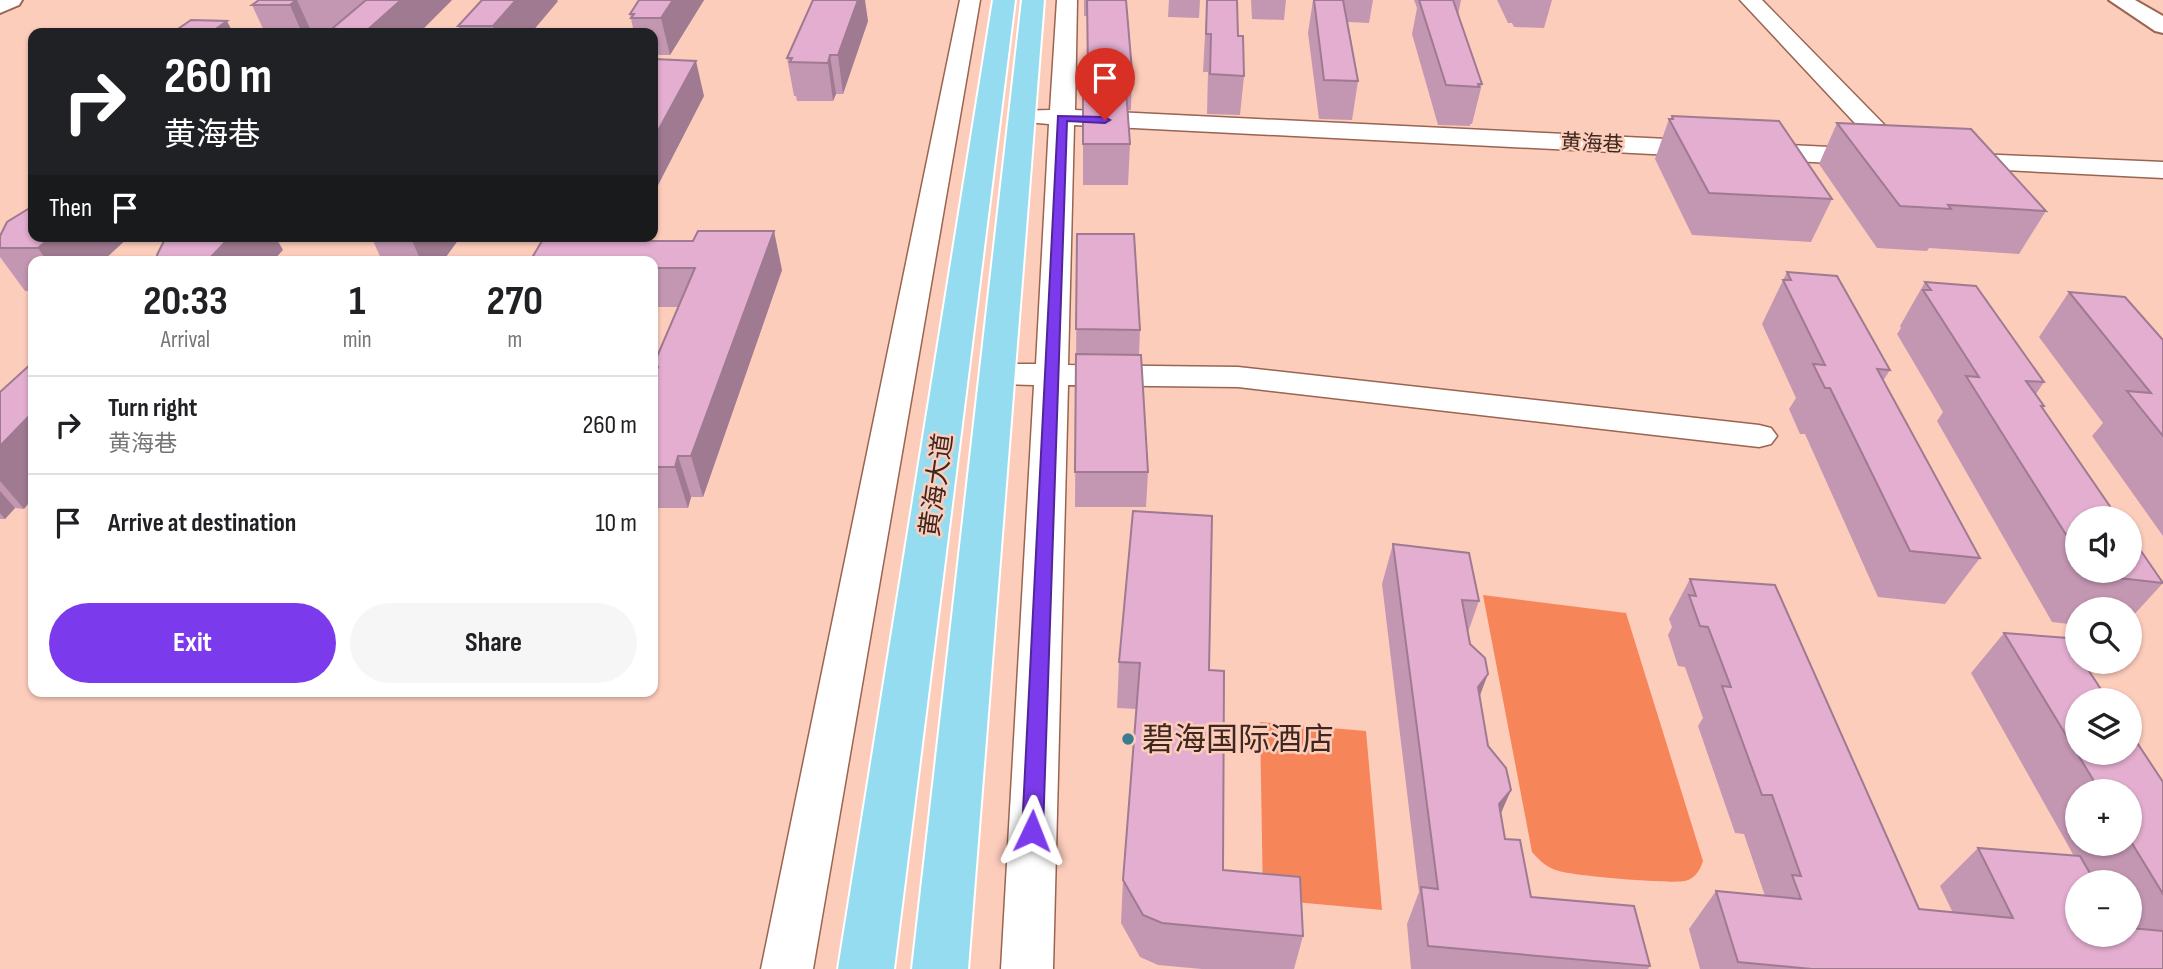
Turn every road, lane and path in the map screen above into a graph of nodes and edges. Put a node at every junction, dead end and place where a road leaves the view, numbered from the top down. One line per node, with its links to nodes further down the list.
1 (11, 0): 8 (street)
2 (970, 0): 17 (street)
3 (1004, 0): 18 (main road, 黄海大道)
4 (1033, 0): 10 (main road, 黄海大道)
5 (1067, 0): 11 (street)
6 (1750, 0): 12 (street)
7 (2120, 0): 9 (street)
8 (0, 6)
9 (2163, 26)
10 (1022, 116): 11 (street, 黄海巷); 14 (main road, 黄海大道)
11 (1062, 118): 12 (street, 黄海巷); 15 (street)
12 (1903, 159): 13 (street, 黄海巷)
13 (2163, 170)
14 (998, 374): 15 (street); 19 (main road, 黄海大道)
15 (1052, 375): 16 (street); 20 (street)
16 (1759, 436)
17 (787, 969)
18 (866, 969)
19 (940, 969)
20 (1027, 969)

